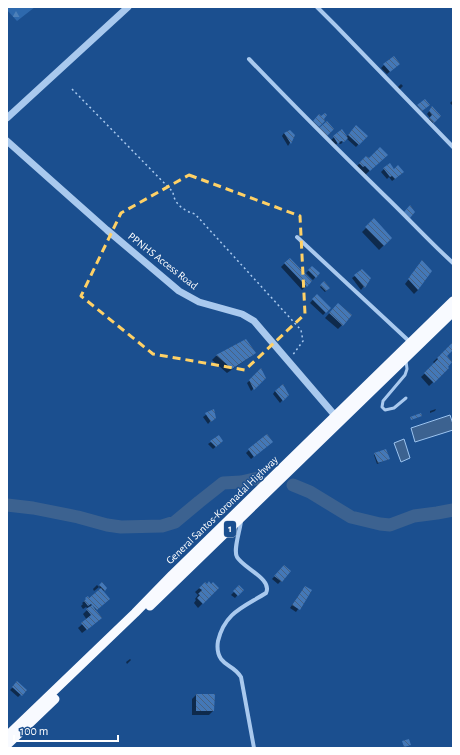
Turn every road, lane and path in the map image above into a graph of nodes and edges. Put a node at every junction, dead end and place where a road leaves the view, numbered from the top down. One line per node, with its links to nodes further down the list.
1 (128, 7): 5 (street)
2 (317, 7): 7 (street)
3 (249, 59): 9 (street)
4 (72, 89): 14 (path)
5 (7, 118)
6 (7, 140): 14 (street, PPNHS Access Road)
7 (453, 147)
8 (297, 237): 12 (street)
9 (453, 263)
10 (453, 301): 12 (highway, General Santos-Koronadal Highway / 1)
11 (453, 312): 13 (highway, General Santos-Koronadal Highway / 1)
12 (411, 343): 16 (highway, General Santos-Koronadal Highway / 1)
13 (406, 357): 15 (lane); 16 (highway, General Santos-Koronadal Highway / 1)
14 (289, 361): 16 (street, PPNHS Access Road)
15 (406, 398)
16 (338, 419): 17 (highway, General Santos-Koronadal Highway / 1); 18 (highway, General Santos-Koronadal Highway / 1)
17 (241, 518): 19 (highway, General Santos-Koronadal Highway / 1); 20 (street)
18 (7, 736)
19 (7, 745)
20 (254, 748)

